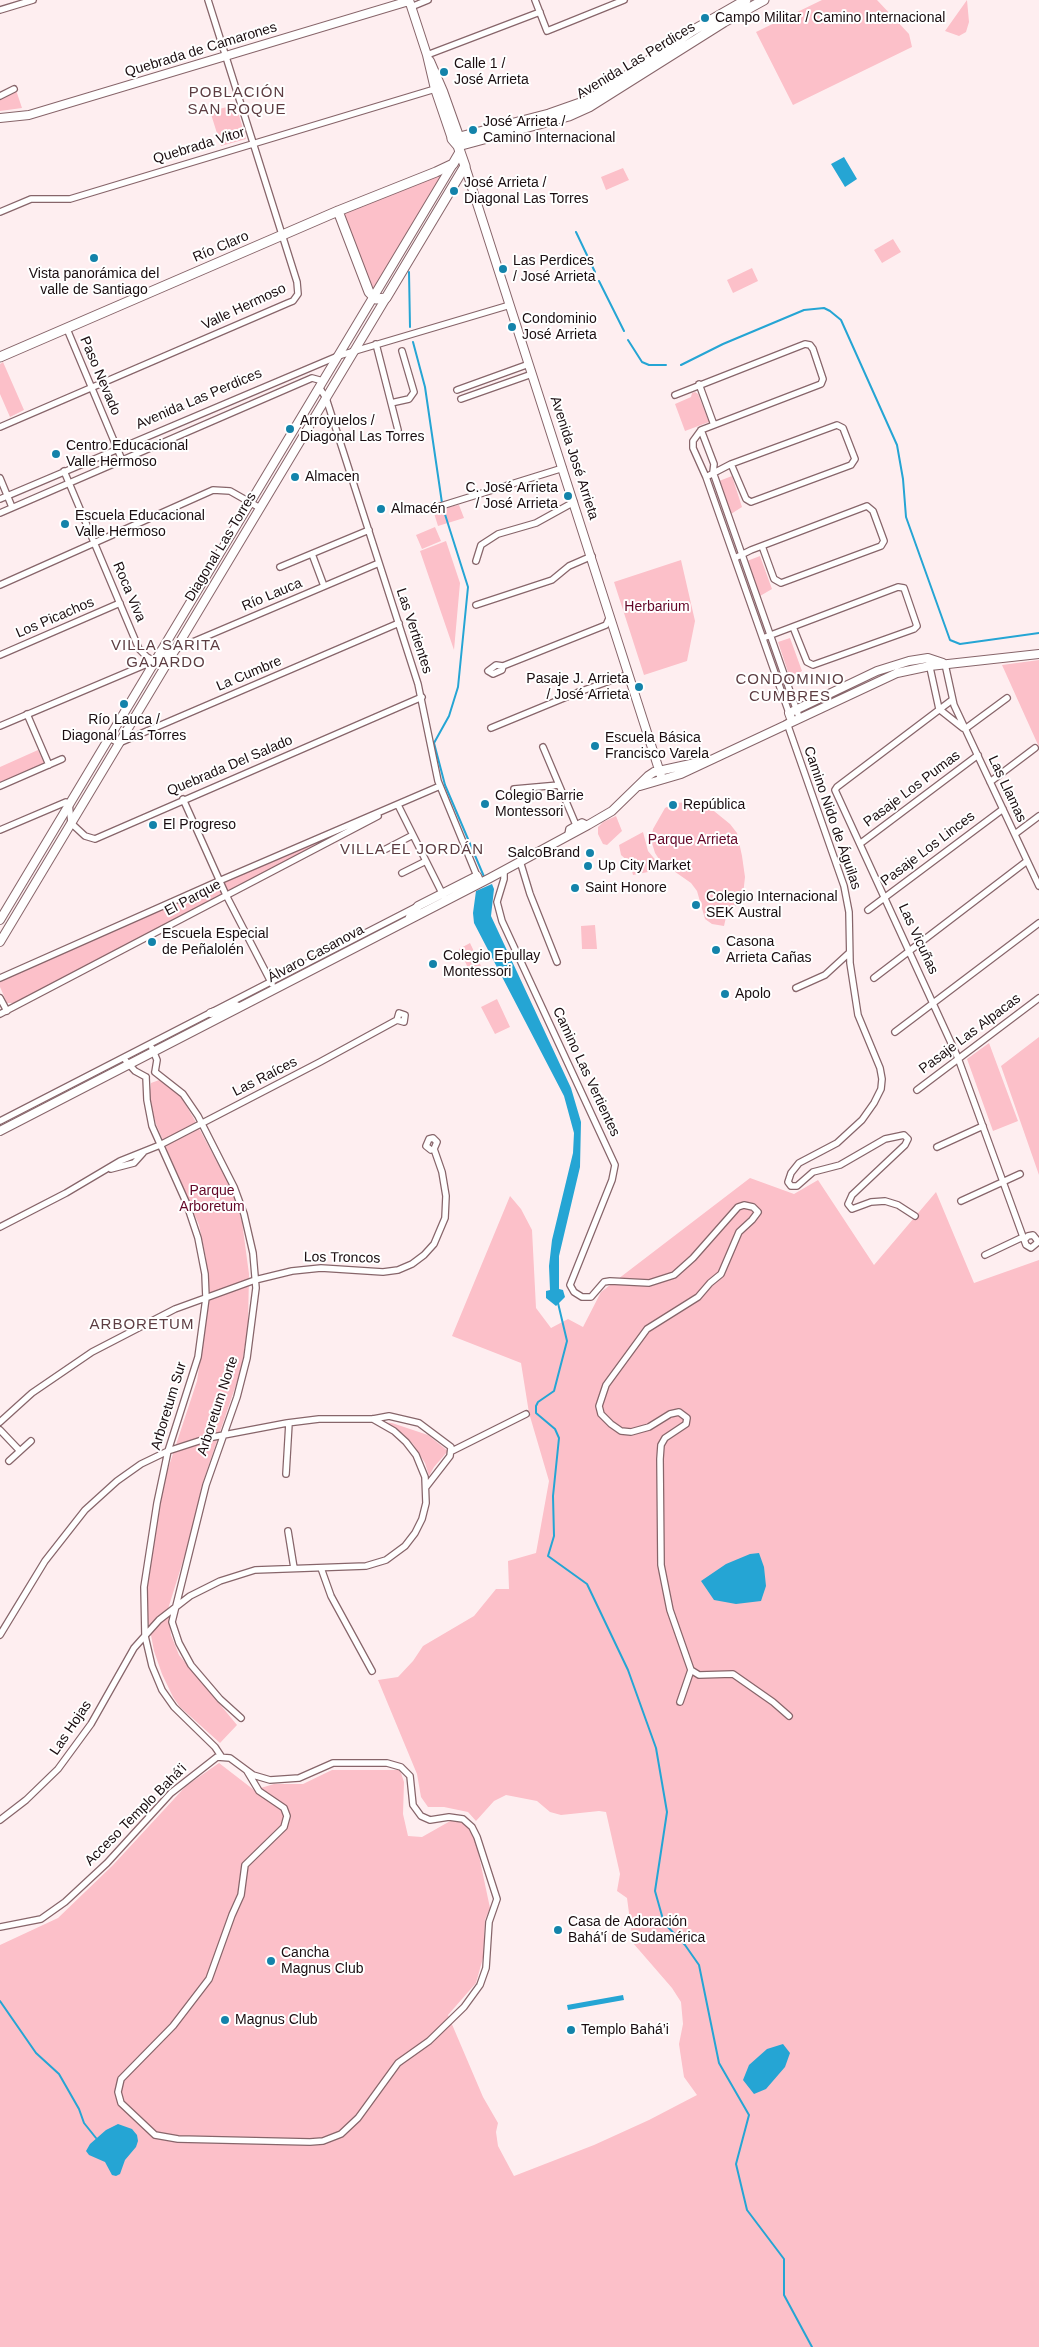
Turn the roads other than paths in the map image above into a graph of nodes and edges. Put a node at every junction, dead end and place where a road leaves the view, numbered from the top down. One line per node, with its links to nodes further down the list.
1 (33, 0): 9 (street)
2 (208, 0): 11 (street, Valle Hermoso)
3 (428, 0): 8 (street)
4 (535, 0): 10 (street)
5 (624, 0): 10 (street)
6 (746, 0): 18 (main road, Avenida Las Perdices)
7 (764, 0): 18 (main road, Avenida Las Perdices)
8 (409, 3): 11 (street, Quebrada de Camarones); 12 (street, Avenida José Arrieta)
9 (0, 10)
10 (540, 12): 12 (street)
11 (226, 56): 16 (street, Quebrada de Camarones); 17 (street, Valle Hermoso)
12 (428, 57): 14 (street, Avenida José Arrieta); 18 (street, Avenida José Arrieta)
13 (14, 89): 15 (street)
14 (435, 89): 17 (street, Quebrada Vitor); 18 (street, Avenida José Arrieta)
15 (0, 96)
16 (0, 118)
17 (254, 143): 22 (street, Quebrada Vitor); 23 (street, Valle Hermoso)
18 (457, 143): 19 (main road, Diagonal Las Torres); 20 (main road, Avenida José Arrieta)
19 (453, 164): 21 (main road, Río Claro); 24 (street, Diagonal Las Torres)
20 (465, 166): 25 (main road, Diagonal Las Torres); 26 (street, Avenida José Arrieta)
21 (338, 211): 23 (main road, Río Claro); 24 (main road)
22 (0, 212)
23 (281, 236): 27 (main road, Río Claro); 37 (street, Valle Hermoso)
24 (372, 297): 25 (main road); 31 (street, Diagonal Las Torres)
25 (386, 298): 29 (street, Diagonal Las Torres)
26 (510, 305): 28 (street, Avenida Las Perdices); 33 (street, Avenida José Arrieta)
27 (67, 329): 32 (main road, Río Claro); 37 (street, Paso Nevado)
28 (376, 344): 29 (street, Avenida Las Perdices); 42 (street)
29 (354, 350): 31 (street, Avenida Las Perdices); 40 (street, Diagonal Las Torres)
30 (402, 351): 42 (street)
31 (338, 356): 35 (street, Diagonal Las Torres); 47 (street, Avenida Las Perdices)
32 (0, 357)
33 (529, 364): 34 (street, Avenida José Arrieta); 38 (street)
34 (532, 374): 41 (street); 50 (street, Avenida José Arrieta)
35 (321, 384): 40 (street, Las Vertientes); 48 (street, Avenida Las Perdices); 58 (street, Diagonal Las Torres)
36 (699, 384): 39 (street); 43 (street); 43 (street)
37 (92, 388): 44 (street, Valle Hermoso); 47 (street, Paso Nevado)
38 (457, 390)
39 (675, 395)
40 (326, 398): 61 (street, Diagonal Las Torres); 64 (street, Las Vertientes)
41 (462, 399)
42 (391, 403): 45 (street)
43 (714, 425): 46 (street)
44 (0, 427)
45 (398, 430)
46 (702, 430): 52 (street); 53 (street)
47 (117, 448): 48 (street, Paso Nevado); 51 (street, Avenida Las Perdices)
48 (122, 460): 55 (street, Avenida Las Perdices)
49 (731, 464): 49 (street); 52 (street)
50 (563, 468): 59 (street, Avenida José Arrieta); 62 (street)
51 (64, 471): 55 (street, Roca Viva); 56 (street, Avenida Las Perdices)
52 (713, 472): 53 (street); 68 (street)
53 (706, 477): 70 (street)
54 (0, 478): 56 (street)
55 (69, 483): 60 (street, Avenida Las Perdices); 65 (street, Roca Viva)
56 (7, 495): 57 (street, Avenida Las Perdices); 60 (street)
57 (0, 498)
58 (251, 502): 61 (street); 65 (street); 88 (street, Diagonal Las Torres)
59 (574, 502): 69 (street, Avenida José Arrieta); 71 (street)
60 (12, 507): 63 (street, Avenida Las Perdices)
61 (260, 508): 85 (street, Diagonal Las Torres)
62 (428, 510)
63 (0, 513)
64 (369, 530): 67 (street); 72 (street, Las Vertientes)
65 (95, 544): 74 (street); 76 (street, Roca Viva)
66 (762, 546): 66 (street); 68 (street)
67 (312, 554): 73 (street); 75 (street)
68 (741, 554): 70 (street); 83 (street)
69 (592, 556): 77 (street); 78 (street, Avenida José Arrieta)
70 (735, 558): 84 (street)
71 (476, 561)
72 (379, 562): 75 (street, Río Lauca); 79 (street, Las Vertientes)
73 (280, 568)
74 (0, 585)
75 (324, 586): 85 (street, Río Lauca)
76 (120, 603): 87 (street, Los Picachos); 88 (street, Roca Viva)
77 (476, 605)
78 (610, 614): 80 (street); 82 (street, Avenida José Arrieta)
79 (399, 623): 94 (street, Las Vertientes); 104 (street, La Cumbre)
80 (606, 625): 82 (street); 91 (street)
81 (793, 627): 81 (street); 83 (street)
82 (616, 632): 93 (street, Avenida José Arrieta)
83 (771, 635): 84 (street); 99 (street)
84 (764, 638): 99 (street)
85 (175, 650): 88 (street); 92 (street, Diagonal Las Torres)
86 (1039, 654): 90 (street, Álvaro Casanova)
87 (0, 655)
88 (154, 661): 92 (street, Roca Viva); 98 (street); 103 (street, Diagonal Las Torres)
89 (929, 662): 90 (street, Álvaro Casanova); 97 (street); 99 (street, Álvaro Casanova)
90 (945, 664): 96 (street, Las Llamas)
91 (504, 666)
92 (164, 668): 104 (street, Diagonal Las Torres)
93 (630, 674): 101 (street); 111 (street, Avenida José Arrieta)
94 (422, 697): 116 (street, Las Vertientes); 119 (street, Quebrada Del Salado)
95 (1007, 698): 102 (street)
96 (952, 700): 97 (street, Las Vicuñas); 102 (street, Las Llamas)
97 (939, 709): 102 (street, Las Llamas); 131 (street, Las Vicuñas)
98 (26, 714): 100 (street); 110 (street)
99 (793, 717): 109 (street, Álvaro Casanova); 151 (street, Camino Nido de Águilas)
100 (0, 726)
101 (492, 728)
102 (965, 729): 107 (street, Las Llamas)
103 (109, 738): 104 (street); 120 (street, Diagonal Las Torres)
104 (119, 743): 124 (street, Diagonal Las Torres)
105 (543, 747): 114 (street)
106 (1035, 748): 113 (street)
107 (978, 755): 113 (street, Las Llamas); 131 (street, Pasaje Los Pumas)
108 (62, 759): 110 (street)
109 (709, 760): 111 (street, Álvaro Casanova); 112 (street, Álvaro Casanova)
110 (49, 765): 115 (street)
111 (660, 770): 112 (street, Avenida José Arrieta); 117 (street, Álvaro Casanova)
112 (662, 779): 117 (street, Álvaro Casanova)
113 (990, 782): 122 (street, Las Llamas)
114 (560, 785): 118 (street); 125 (street)
115 (0, 786)
116 (440, 786): 121 (street, El Parque); 138 (street, Las Vertientes)
117 (636, 788): 126 (street, Álvaro Casanova)
118 (514, 789)
119 (183, 799): 124 (street, Quebrada Del Salado); 139 (street)
120 (70, 803): 124 (street); 127 (street); 147 (street, Diagonal Las Torres)
121 (398, 805): 129 (street); 139 (street, El Parque); 141 (street, El Parque)
122 (1003, 809): 128 (street, Las Llamas); 143 (street, Pasaje Los Linces)
123 (1039, 816): 128 (street)
124 (71, 823): 149 (street, Diagonal Las Torres)
125 (576, 825): 126 (street); 130 (street)
126 (588, 825): 130 (street, Álvaro Casanova)
127 (0, 830)
128 (1015, 834): 135 (street, Las Llamas)
129 (413, 835): 132 (street); 133 (street)
130 (568, 835): 134 (street, Álvaro Casanova)
131 (860, 843): 143 (street, Las Vicuñas)
132 (384, 850)
133 (426, 861): 137 (street); 142 (street)
134 (520, 861): 136 (street, Álvaro Casanova); 152 (street)
135 (1027, 861): 140 (street, Las Llamas); 150 (street)
136 (504, 871): 138 (street, Álvaro Casanova); 209 (street, Camino Las Vertientes)
137 (402, 873)
138 (482, 880): 142 (street, Álvaro Casanova)
139 (219, 881): 141 (street); 153 (street, El Parque)
140 (1039, 886)
141 (226, 895): 155 (street); 162 (street, El Parque)
142 (444, 897): 144 (street, Álvaro Casanova); 146 (street, Álvaro Casanova)
143 (884, 897): 145 (street, Pasaje Los Linces); 150 (street, Las Vicuñas)
144 (418, 906): 146 (street); 155 (street, Álvaro Casanova)
145 (868, 910)
146 (409, 918): 157 (street, Álvaro Casanova)
147 (0, 920)
148 (1039, 923): 160 (street)
149 (0, 942)
150 (910, 950): 154 (street); 160 (street, Las Vicuñas)
151 (849, 953): 156 (street); 185 (street, Camino Nido de Águilas)
152 (557, 962)
153 (0, 978)
154 (874, 978)
155 (270, 982): 157 (street); 163 (street, Álvaro Casanova)
156 (796, 988)
157 (275, 990): 161 (street, Álvaro Casanova)
158 (0, 998): 162 (street)
159 (1039, 998): 170 (street, Pasaje Las Alpacas)
160 (934, 1002): 166 (street); 170 (street, Las Vicuñas)
161 (250, 1003): 163 (street); 168 (street, Álvaro Casanova)
162 (7, 1011): 164 (street, El Parque)
163 (211, 1013): 167 (street, Álvaro Casanova)
164 (0, 1014)
165 (396, 1020): 176 (street, Las Raíces)
166 (895, 1032)
167 (150, 1044): 168 (street); 169 (street, Álvaro Casanova)
168 (154, 1052): 171 (street, Álvaro Casanova); 172 (street)
169 (124, 1058): 171 (street); 175 (street, Álvaro Casanova)
170 (958, 1058): 174 (street, Pasaje Las Alpacas); 177 (street, Las Vicuñas)
171 (129, 1065): 173 (street); 178 (street, Álvaro Casanova)
172 (155, 1072): 173 (street); 176 (street, Arboretum Norte)
173 (146, 1077): 179 (street, Arboretum Sur)
174 (917, 1090)
175 (0, 1121)
176 (202, 1124): 179 (street, Las Raíces); 188 (street, Arboretum Norte)
177 (983, 1126): 180 (street); 183 (street, Las Vicuñas)
178 (0, 1131)
179 (160, 1145): 186 (street, Las Raíces); 189 (street, Arboretum Sur)
180 (937, 1147)
181 (434, 1149): 188 (street, Los Troncos)
182 (1020, 1174): 183 (street)
183 (1003, 1182): 184 (street); 187 (street, Las Vicuñas)
184 (961, 1201)
185 (915, 1216)
186 (0, 1227)
187 (985, 1254)
188 (255, 1280): 189 (street, Los Troncos); 195 (street, Arboretum Norte)
189 (206, 1298): 192 (street, Los Troncos); 198 (street, Arboretum Sur)
190 (526, 1414): 199 (street)
191 (373, 1419): 193 (street); 199 (street); 202 (street)
192 (0, 1422)
193 (289, 1423): 195 (street); 201 (street)
194 (0, 1430): 197 (street)
195 (223, 1435): 198 (street); 206 (street, Arboretum Norte)
196 (31, 1441): 197 (street)
197 (20, 1451): 200 (street)
198 (168, 1451): 207 (street); 208 (street, Arboretum Sur)
199 (452, 1451): 202 (street)
200 (9, 1461)
201 (286, 1474)
202 (426, 1487): 205 (street, Las Hojas)
203 (288, 1531): 204 (street)
204 (294, 1568): 205 (street, Las Hojas); 206 (street, Las Hojas)
205 (320, 1568): 210 (street)
206 (173, 1609): 208 (street, Las Hojas); 213 (street, Arboretum Norte)
207 (0, 1635)
208 (145, 1636): 214 (street, Arboretum Sur); 216 (street, Las Hojas)
209 (691, 1670): 211 (street); 212 (street)
210 (372, 1671)
211 (680, 1702)
212 (789, 1716)
213 (241, 1718)
214 (220, 1756): 215 (street); 217 (street, Acceso Templo Bahá'i)
215 (247, 1771): 215 (street)
216 (0, 1820)
217 (0, 1927)

